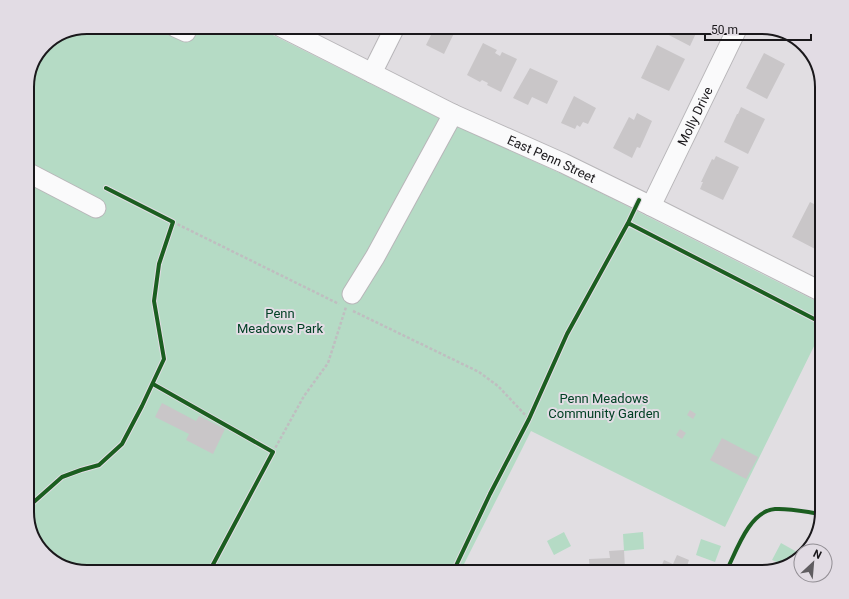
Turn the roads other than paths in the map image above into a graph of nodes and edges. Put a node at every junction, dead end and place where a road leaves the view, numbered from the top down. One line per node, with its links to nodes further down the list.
1 (295, 34): 4 (street, East Penn Street)
2 (392, 34): 4 (street)
3 (735, 34): 7 (street, Molly Drive)
4 (372, 74): 5 (street, East Penn Street)
5 (453, 114): 7 (street, East Penn Street); 10 (street)
6 (34, 176): 8 (street)
7 (651, 206): 9 (street, East Penn Street)
8 (96, 208)
9 (815, 288)
10 (349, 301)

